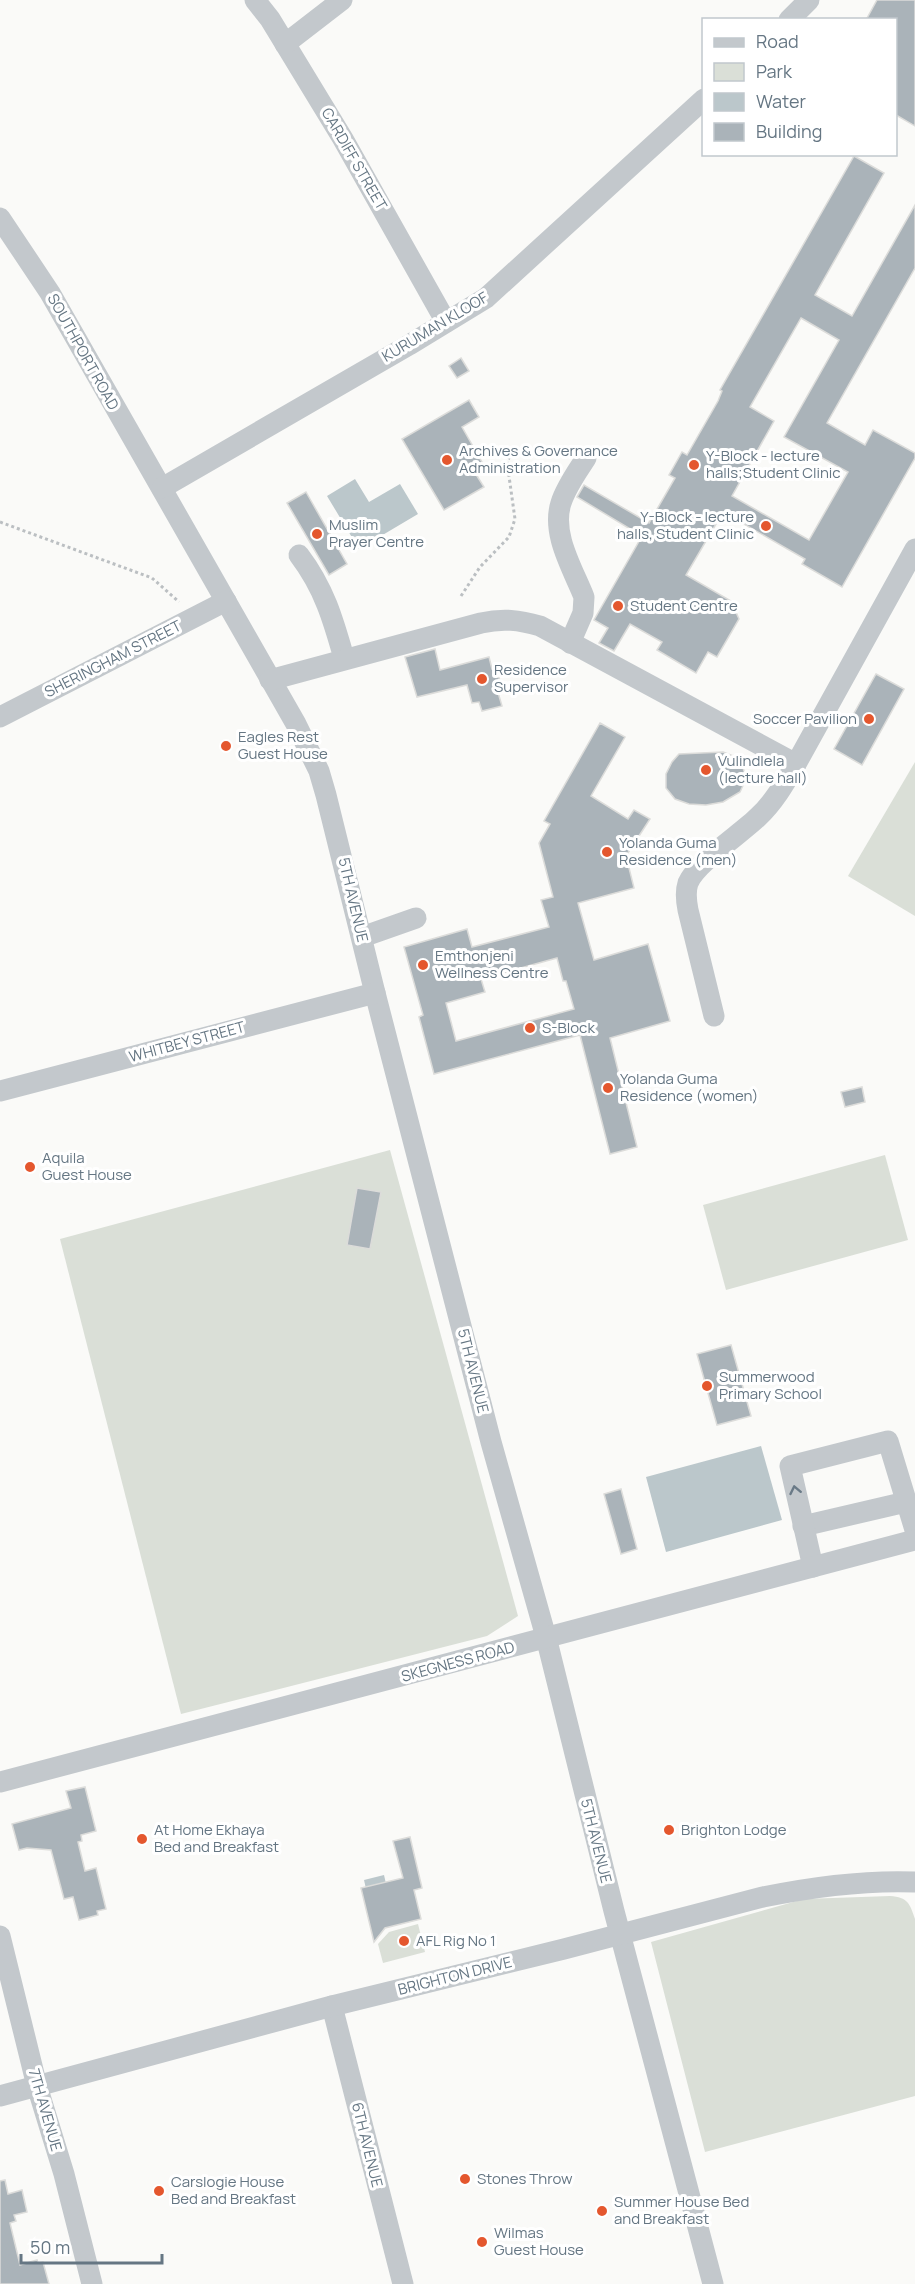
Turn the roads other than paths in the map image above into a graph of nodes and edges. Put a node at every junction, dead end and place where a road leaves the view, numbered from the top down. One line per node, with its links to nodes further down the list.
1 (255, 0): 5 (street, CARDIFF STREET)
2 (342, 0): 5 (street)
3 (809, 0): 4 (street)
4 (791, 18)
5 (285, 44): 8 (street, CARDIFF STREET)
6 (702, 101): 8 (street, KURUMAN KLOOF)
7 (0, 218): 10 (street, SOUTHPORT ROAD)
8 (446, 322): 10 (street, KURUMAN KLOOF)
9 (586, 458): 14 (street)
10 (162, 488): 13 (street, 5TH AVENUE)
11 (915, 549): 18 (street)
12 (299, 555): 15 (street)
13 (226, 601): 16 (street, 5TH AVENUE); 17 (street, SHERINGHAM STREET)
14 (570, 643): 15 (street); 18 (street)
15 (345, 658): 16 (street)
16 (270, 680): 20 (street, 5TH AVENUE)
17 (0, 717)
18 (796, 764): 22 (street)
19 (416, 918): 20 (street)
20 (362, 937): 21 (street, 5TH AVENUE)
21 (375, 993): 23 (street, WHITBEY STREET); 29 (street, 5TH AVENUE)
22 (714, 1016)
23 (0, 1091)
24 (906, 1502): 25 (street); 25 (street, one-way to 24); 26 (street)
25 (803, 1526): 28 (street)
26 (915, 1530)
27 (915, 1540): 28 (street, SKEGNESS ROAD)
28 (813, 1567): 29 (street, SKEGNESS ROAD)
29 (546, 1637): 30 (street, SKEGNESS ROAD); 32 (street, 5TH AVENUE)
30 (0, 1782)
31 (915, 1881): 32 (street, BRIGHTON DRIVE)
32 (621, 1934): 34 (street, BRIGHTON DRIVE); 39 (street, 5TH AVENUE)
33 (0, 1936): 35 (street, 7TH AVENUE)
34 (332, 2006): 35 (street, BRIGHTON DRIVE); 38 (street, 6TH AVENUE)
35 (37, 2086): 36 (street, BRIGHTON DRIVE); 37 (street, 7TH AVENUE)
36 (0, 2096)
37 (92, 2284)
38 (403, 2284)
39 (713, 2284)

